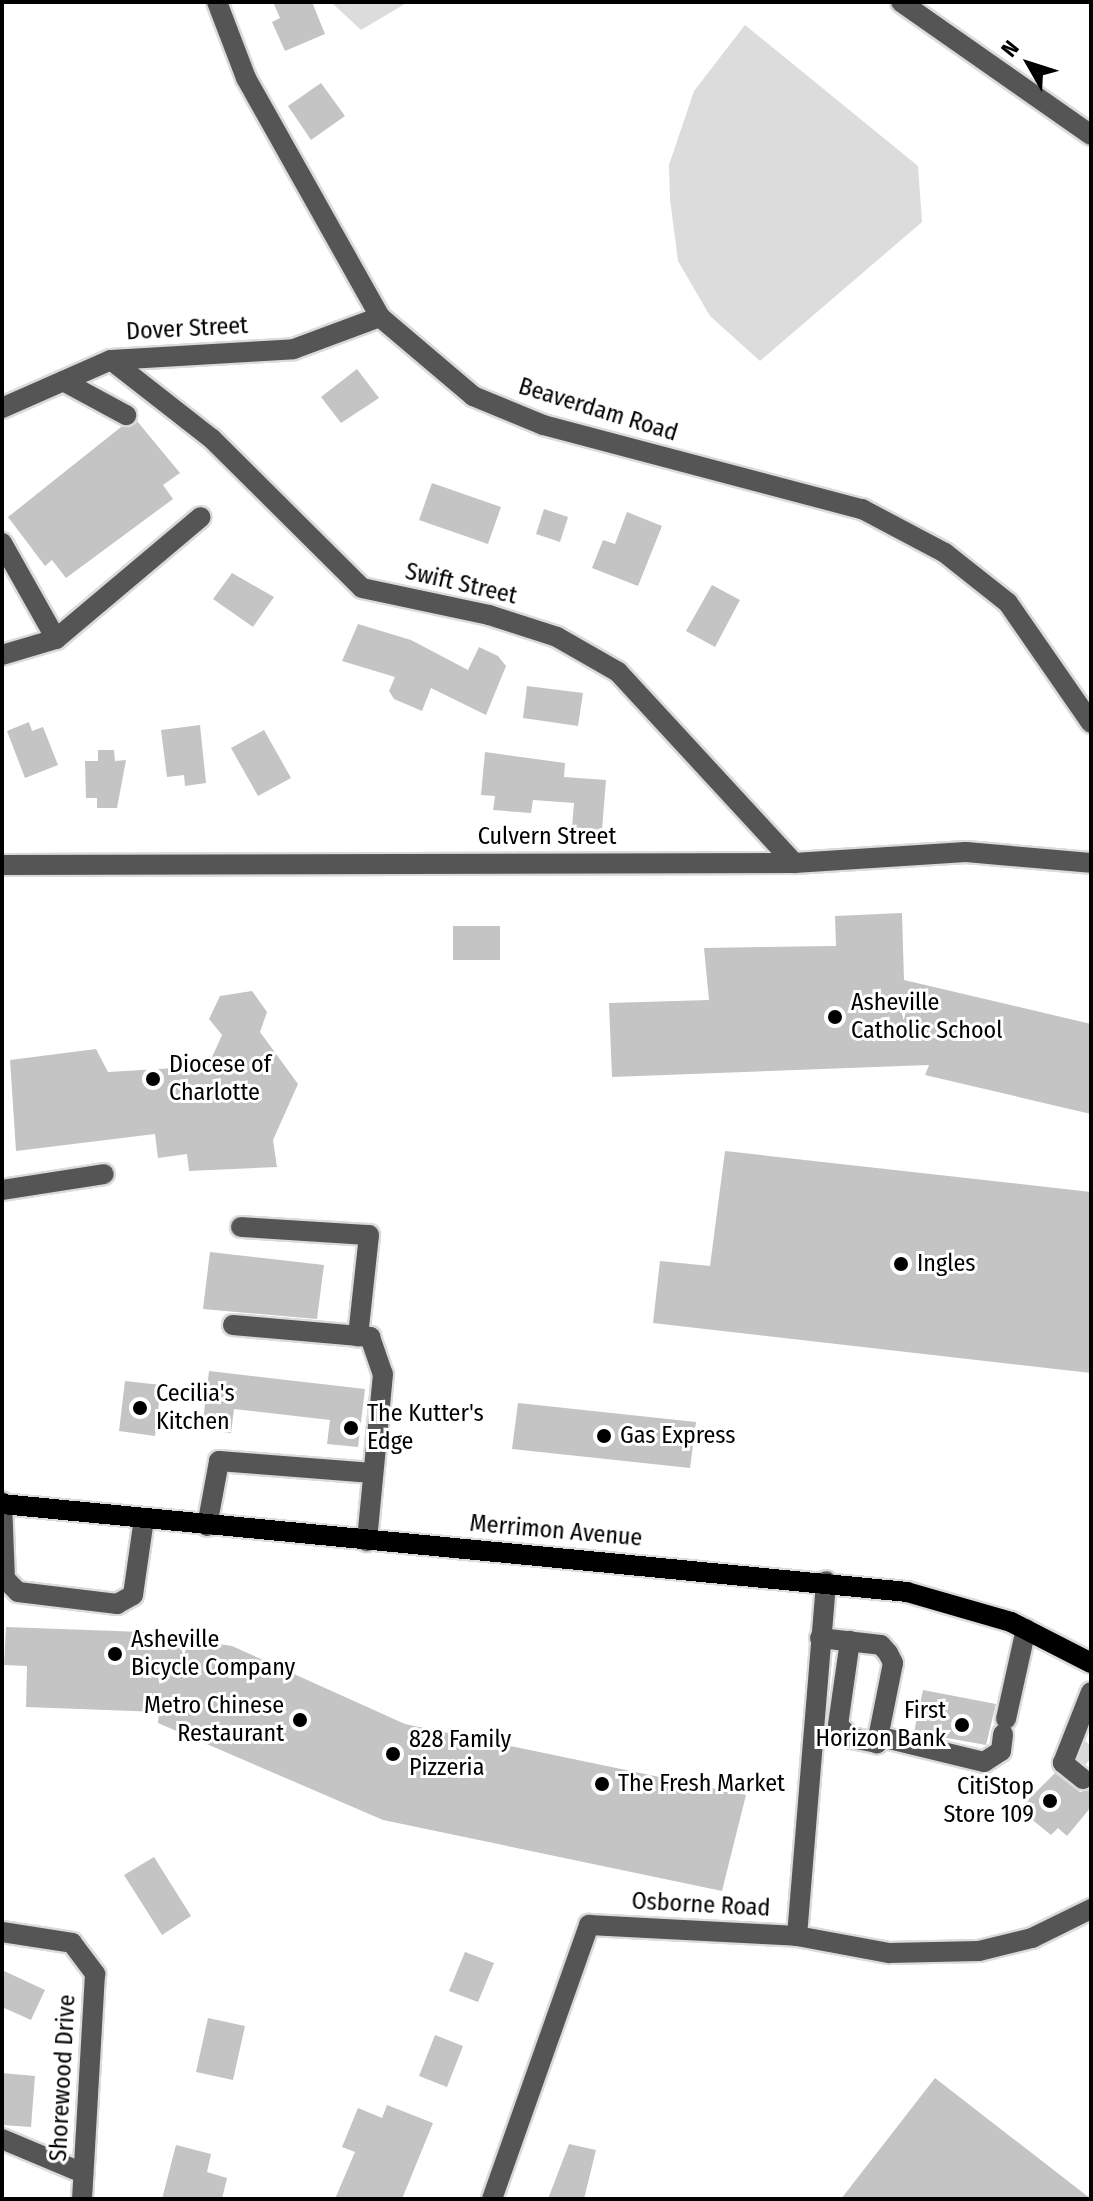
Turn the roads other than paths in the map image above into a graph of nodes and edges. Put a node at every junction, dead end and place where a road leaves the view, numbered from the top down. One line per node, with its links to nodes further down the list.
1 (217, 2): 4 (street, Beaverdam Road)
2 (901, 2): 3 (street)
3 (1091, 135)
4 (380, 317): 5 (street, Dover Street); 13 (street, Beaverdam Road)
5 (111, 360): 6 (street, Dover Street); 14 (street, Swift Street)
6 (63, 381): 7 (street, Dover Street); 8 (street)
7 (2, 408)
8 (126, 415)
9 (201, 517): 11 (street)
10 (2, 543): 11 (street)
11 (56, 639): 12 (street)
12 (2, 655)
13 (1091, 723)
14 (794, 863): 15 (street, Culvern Street); 16 (street, Culvern Street)
15 (1091, 863)
16 (2, 865)
17 (104, 1174): 18 (street)
18 (2, 1190)
19 (241, 1227): 21 (street)
20 (233, 1325): 21 (street)
21 (358, 1336): 22 (street)
22 (373, 1473): 25 (street); 26 (street)
23 (3, 1504): 24 (main road, Merrimon Avenue); 24 (street)
24 (144, 1519): 25 (main road, Merrimon Avenue)
25 (207, 1526): 26 (main road, Merrimon Avenue)
26 (367, 1541): 27 (main road, Merrimon Avenue)
27 (826, 1581): 28 (main road, Merrimon Avenue); 29 (street)
28 (1026, 1629): 31 (main road, Merrimon Avenue); 34 (street)
29 (820, 1638): 30 (street); 38 (street)
30 (850, 1641): 34 (street); 34 (street)
31 (1091, 1663)
32 (1091, 1692): 33 (street)
33 (1087, 1715): 35 (street)
34 (881, 1737)
35 (1083, 1779)
36 (1091, 1909): 38 (street, Osborne Road)
37 (2, 1932): 40 (street, Shorewood Drive)
38 (797, 1936): 42 (street, Osborne Road)
39 (2, 2139): 40 (street)
40 (83, 2173): 41 (street, Shorewood Drive)
41 (82, 2199)
42 (492, 2199)

